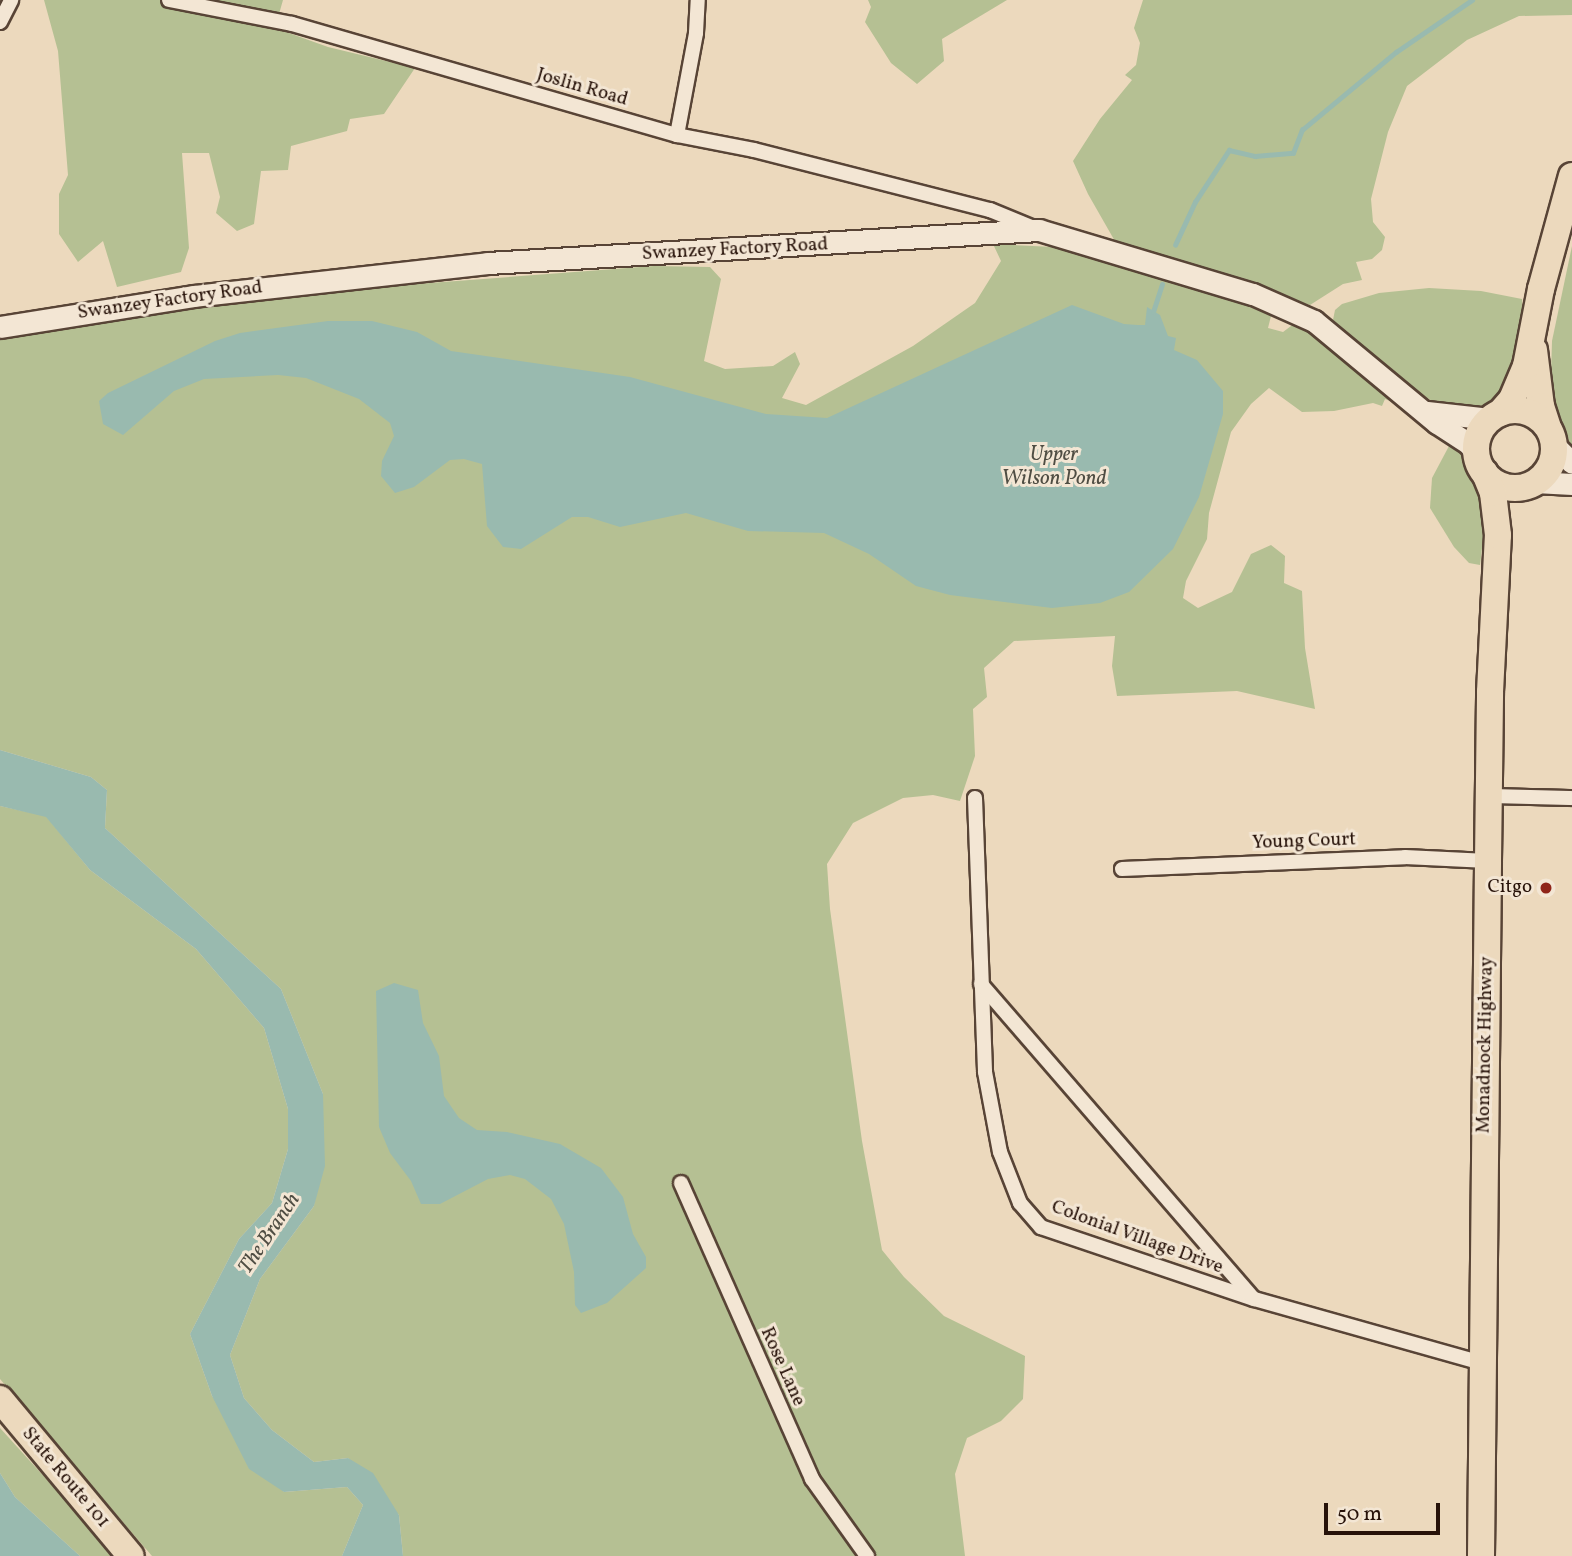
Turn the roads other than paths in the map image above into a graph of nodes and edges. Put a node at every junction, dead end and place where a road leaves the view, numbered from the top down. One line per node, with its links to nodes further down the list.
1 (11, 0): 4 (street)
2 (169, 0): 5 (street, Joslin Road)
3 (698, 0): 5 (street)
4 (0, 22)
5 (677, 135): 7 (street, Joslin Road)
6 (1572, 176): 11 (highway)
7 (987, 209): 8 (street, Joslin Road); 9 (street)
8 (1039, 230): 9 (street, Swanzey Factory Road); 12 (street, Swanzey Factory Road)
9 (981, 231): 10 (street, Swanzey Factory Road)
10 (0, 327)
11 (1533, 342): 13 (highway); 14 (highway)
12 (1425, 412): 13 (street); 15 (street, Swanzey Factory Road)
13 (1495, 416): 14 (highway); 15 (highway)
14 (1558, 445): 16 (highway)
15 (1481, 463): 16 (highway); 18 (highway, Monadnock Highway)
16 (1535, 482): 17 (street); 18 (highway, Monadnock Highway)
17 (1572, 484)
18 (1498, 535): 19 (highway, Monadnock Highway)
19 (1489, 796): 21 (street); 22 (highway, Monadnock Highway)
20 (975, 798): 24 (street, Colonial Village Drive)
21 (1572, 799)
22 (1488, 861): 23 (street, Young Court); 27 (highway, Monadnock Highway)
23 (1122, 869)
24 (981, 984): 26 (street); 26 (street, Colonial Village Drive)
25 (681, 1183): 30 (street, Rose Lane)
26 (1254, 1300): 27 (street, Colonial Village Drive)
27 (1482, 1363): 31 (highway, Monadnock Highway)
28 (0, 1399): 29 (highway, State Route 101)
29 (131, 1556)
30 (867, 1556)
31 (1481, 1556)

